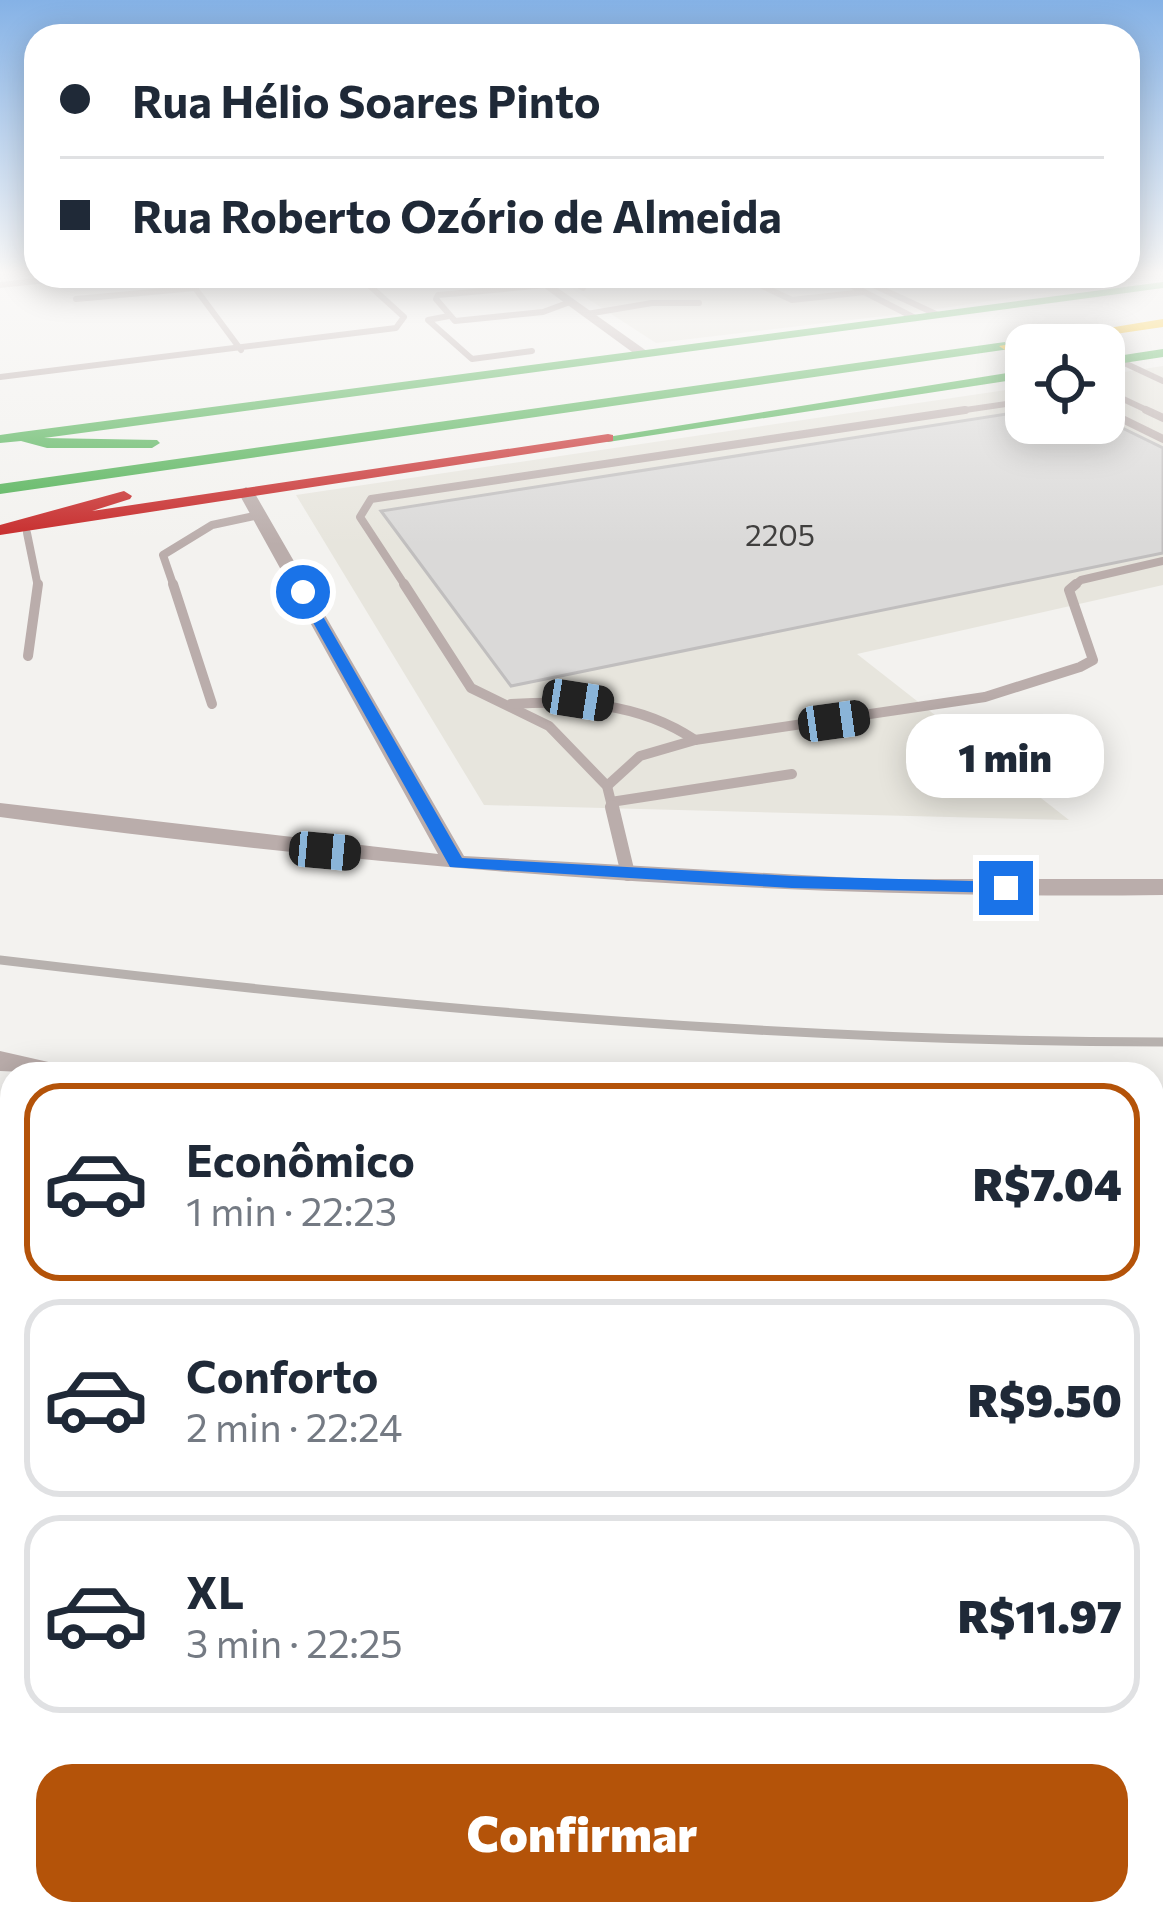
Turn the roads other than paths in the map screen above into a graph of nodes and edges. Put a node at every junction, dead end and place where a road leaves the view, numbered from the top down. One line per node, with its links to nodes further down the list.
1 (108, 365): 5 (lane)
2 (562, 365): 12 (main road)
3 (840, 365): 13 (main road)
4 (1125, 366): 7 (lane)
5 (0, 377)
6 (1005, 377): 15 (main road)
7 (1163, 381)
8 (1125, 400): 10 (lane)
9 (1005, 404): 16 (lane)
10 (1163, 418)
11 (1125, 420): 14 (lane)
12 (10, 438): 13 (main road)
13 (317, 439): 17 (main road); 18 (main road); 20 (main road)
14 (1163, 439)
15 (591, 440): 16 (lane); 19 (main road)
16 (619, 463): 24 (lane)
17 (0, 479)
18 (0, 490)
19 (252, 503): 20 (main road); 23 (lane); 30 (street)
20 (13, 532): 22 (lane)
21 (1163, 561): 25 (lane)
22 (28, 656)
23 (212, 704)
24 (506, 704): 25 (lane); 27 (lane)
25 (695, 740): 27 (lane)
26 (792, 774): 28 (lane)
27 (607, 786): 28 (lane)
28 (611, 802): 31 (lane)
29 (0, 810): 30 (street)
30 (456, 863): 31 (street)
31 (628, 874): 32 (street)
32 (1163, 887)

